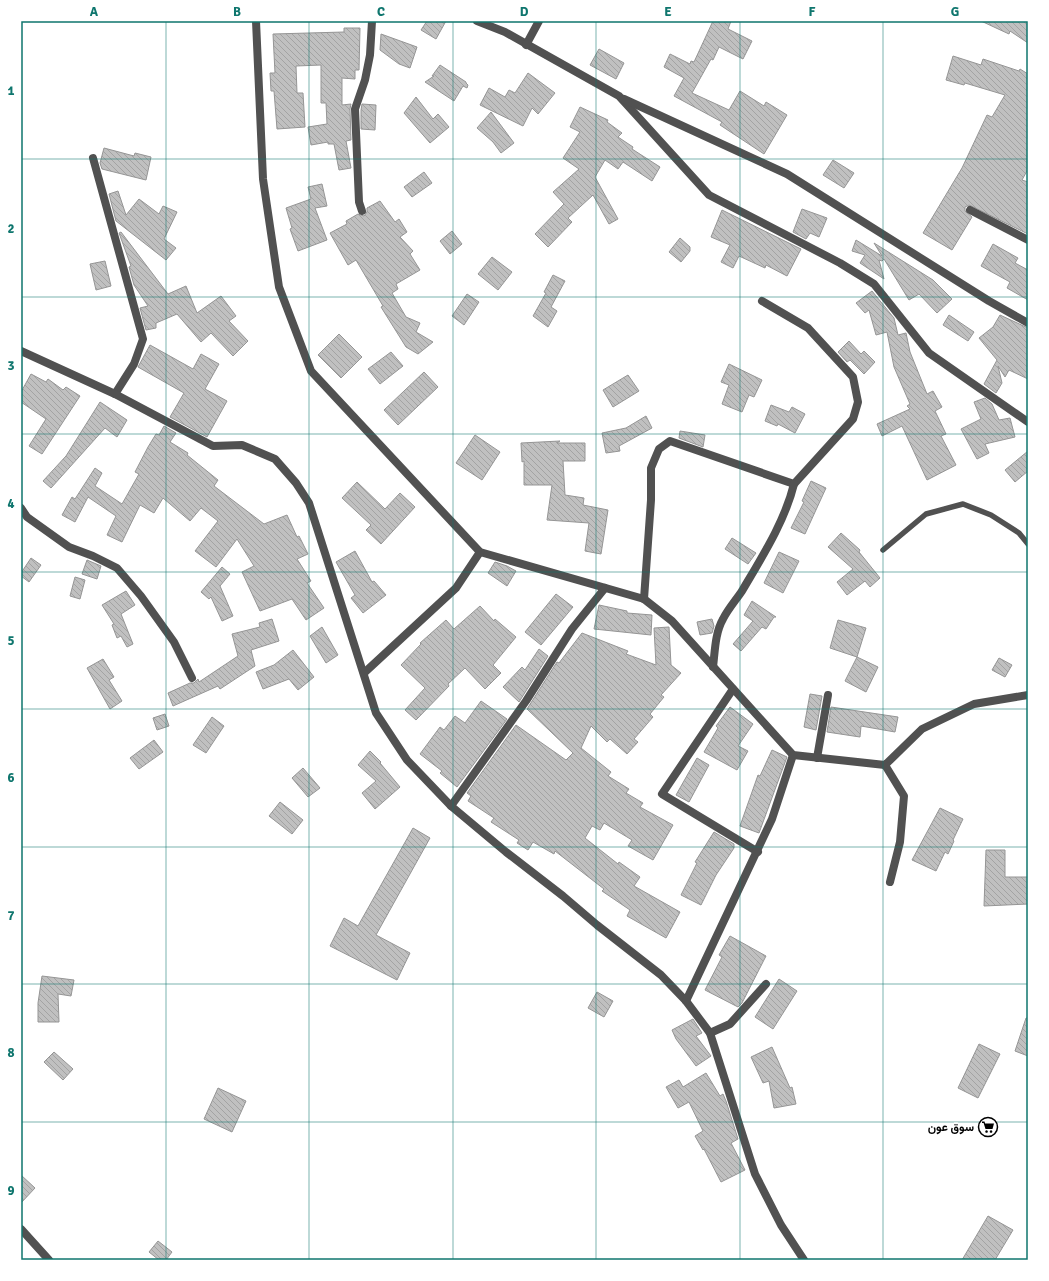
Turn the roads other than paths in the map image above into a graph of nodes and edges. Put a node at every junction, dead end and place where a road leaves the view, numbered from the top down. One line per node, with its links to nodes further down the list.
1 (256, 21): 20 (street)
2 (372, 21): 9 (street)
3 (477, 21): 5 (street)
4 (539, 21): 5 (street)
5 (526, 45): 6 (street)
6 (619, 96): 12 (street); 15 (street)
7 (93, 158): 14 (street)
8 (970, 210): 10 (street)
9 (362, 211)
10 (1028, 240)
11 (762, 302): 16 (street)
12 (1028, 323)
13 (21, 351): 14 (street)
14 (115, 394): 24 (street)
15 (1028, 422)
16 (794, 484): 22 (street); 23 (street)
17 (21, 508): 25 (street)
18 (1028, 544): 19 (lane)
19 (883, 550)
20 (480, 552): 21 (street); 24 (street)
21 (605, 588): 22 (street); 32 (street)
22 (644, 598): 23 (street)
23 (713, 667): 26 (street)
24 (364, 673): 32 (street)
25 (192, 678)
26 (733, 689): 29 (street); 33 (street)
27 (828, 694): 30 (street)
28 (1028, 695): 31 (street)
29 (793, 755): 30 (street); 33 (street)
30 (817, 758): 31 (street)
31 (885, 765): 34 (street)
32 (451, 806): 36 (street)
33 (758, 852): 36 (street)
34 (890, 882)
35 (766, 984): 37 (street)
36 (686, 1001): 37 (street)
37 (710, 1033): 40 (street)
38 (21, 1229): 39 (street)
39 (49, 1260)
40 (804, 1260)

